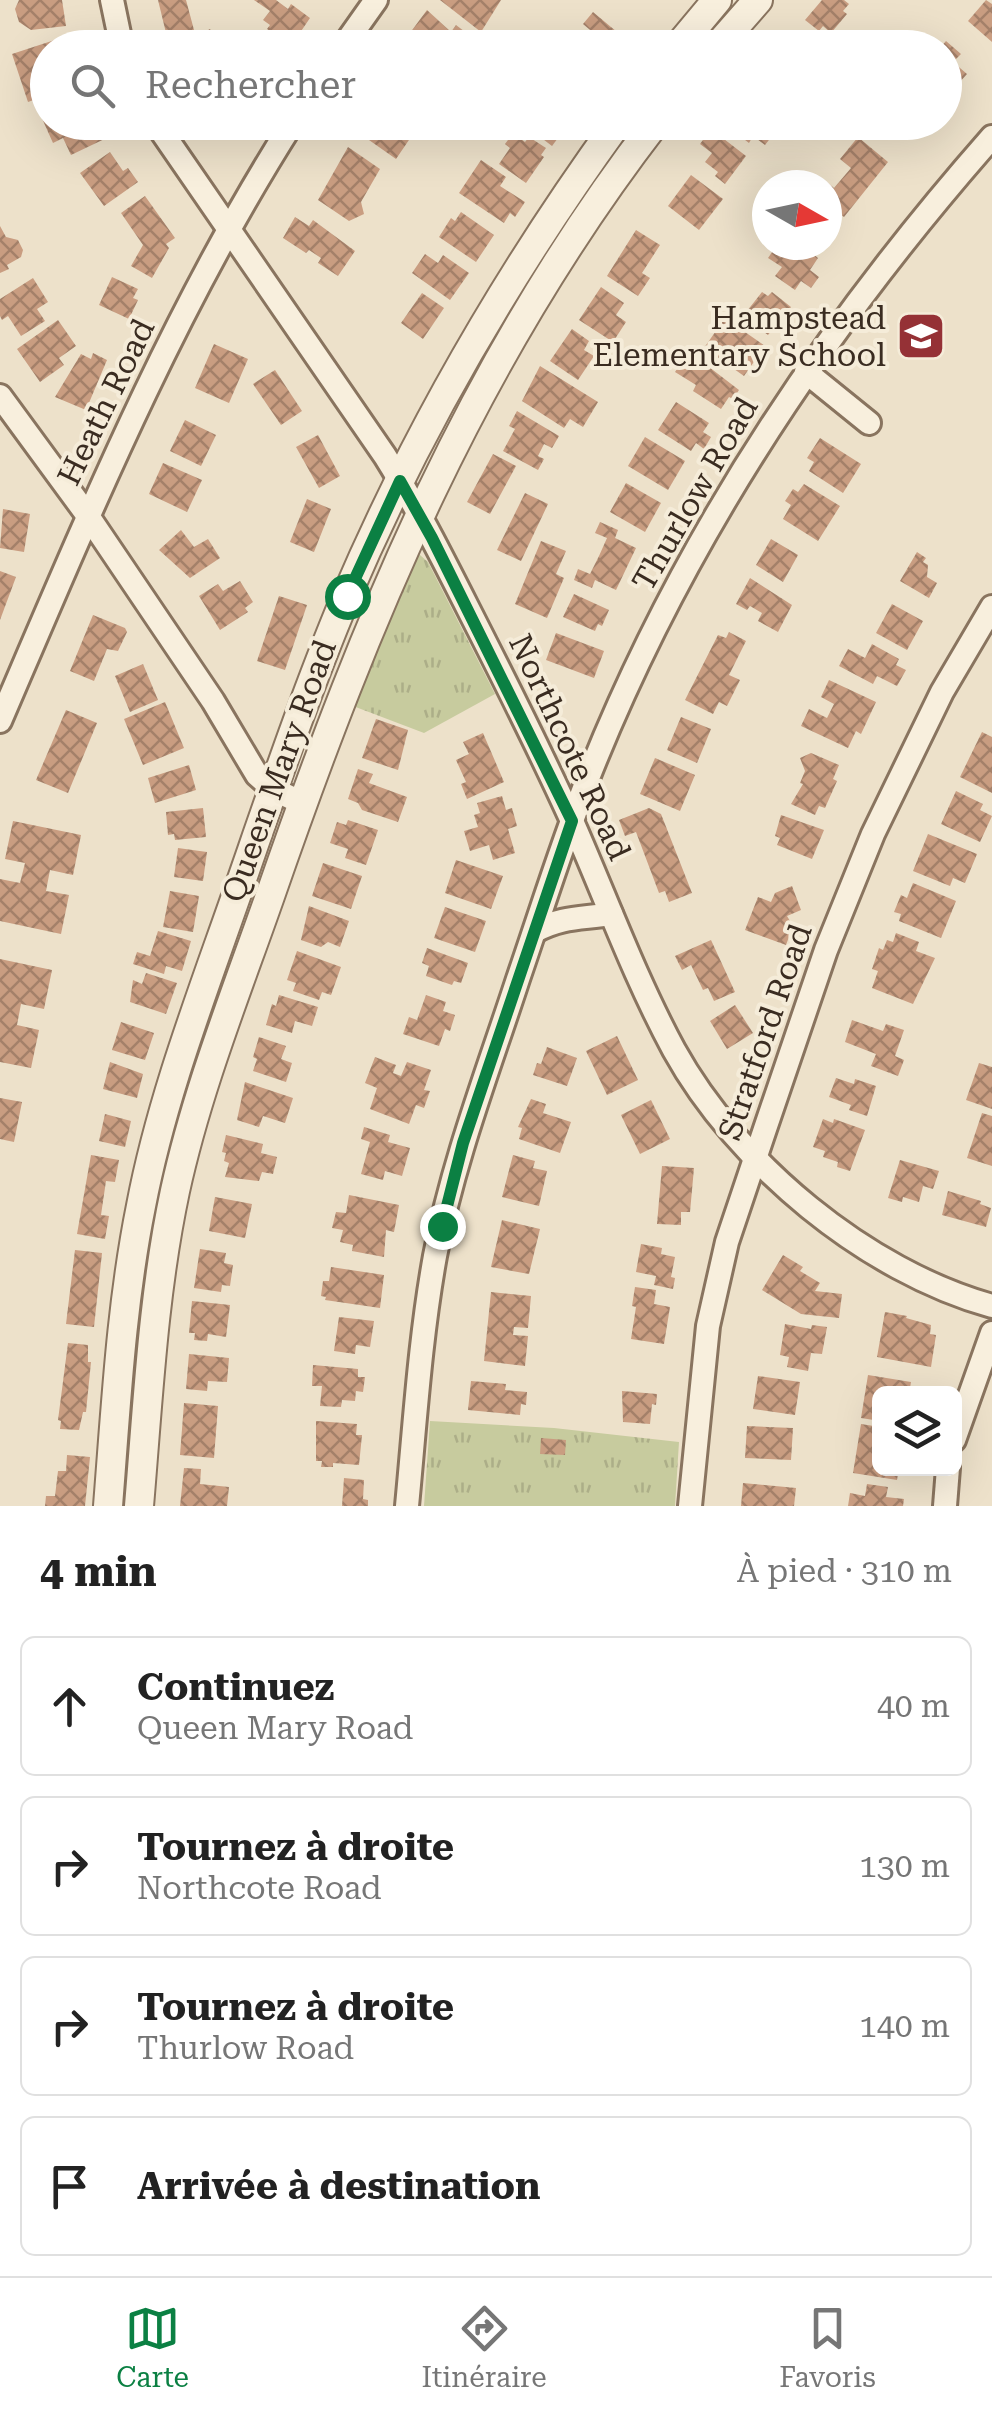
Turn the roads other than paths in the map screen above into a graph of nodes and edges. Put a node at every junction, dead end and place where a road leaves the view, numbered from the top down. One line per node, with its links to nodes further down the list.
1 (112, 0): 5 (street)
2 (376, 0): 6 (street)
3 (717, 0): 7 (street)
4 (758, 0): 8 (street)
5 (118, 30)
6 (355, 30)
7 (692, 30)
8 (732, 30)
9 (992, 137): 15 (street, Thurlow Road)
10 (168, 140): 14 (street, Northcote Road)
11 (282, 140): 14 (street, Heath Road)
12 (605, 140): 18 (street, Queen Mary Road)
13 (635, 140): 19 (street, Queen Mary Road)
14 (230, 229): 18 (street, Northcote Road); 20 (street, Heath Road)
15 (806, 372): 17 (street); 25 (street, Thurlow Road)
16 (0, 396): 20 (street)
17 (869, 423)
18 (400, 481): 19 (street, Northcote Road); 23 (street, Queen Mary Road)
19 (419, 513): 24 (street, Queen Mary Road); 25 (street, Northcote Road)
20 (88, 516): 22 (street, Heath Road); 23 (street)
21 (992, 607): 28 (street, Stratford Road)
22 (0, 721)
23 (273, 789): 24 (street); 33 (street, Queen Mary Road)
24 (302, 803): 34 (street, Queen Mary Road)
25 (572, 821): 26 (street, Northcote Road); 27 (street, Thurlow Road)
26 (611, 914): 27 (street); 28 (street, Northcote Road)
27 (535, 930): 35 (street, Thurlow Road)
28 (756, 1158): 29 (street, Northcote Road); 36 (street, Stratford Road)
29 (992, 1306)
30 (992, 1333): 31 (street)
31 (962, 1417)
32 (947, 1476): 37 (street)
33 (108, 1506)
34 (139, 1506)
35 (407, 1506)
36 (690, 1506)
37 (945, 1506)

